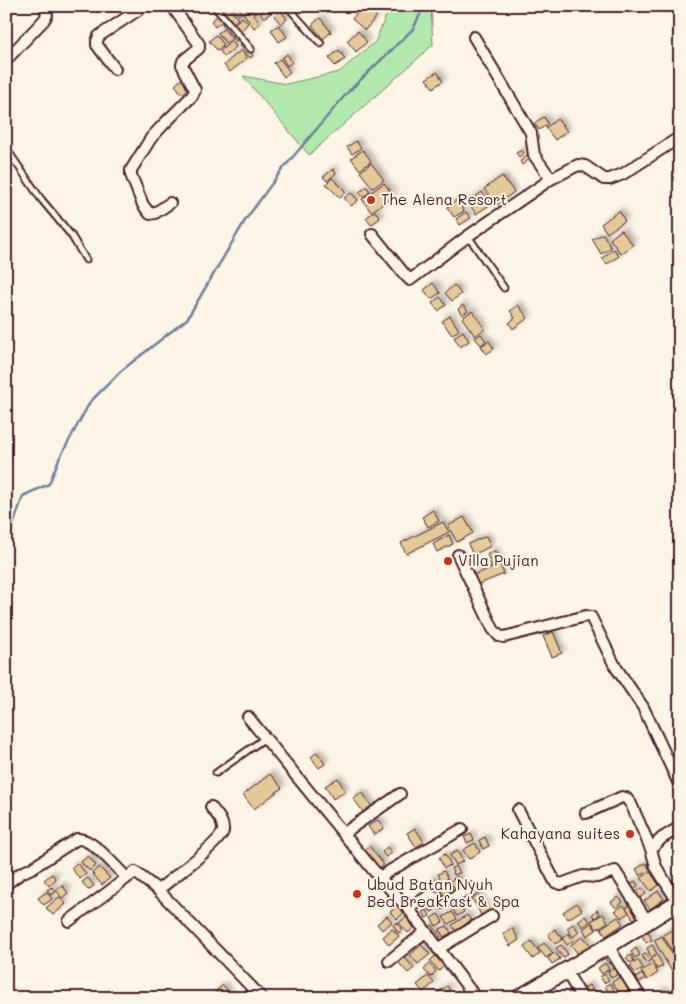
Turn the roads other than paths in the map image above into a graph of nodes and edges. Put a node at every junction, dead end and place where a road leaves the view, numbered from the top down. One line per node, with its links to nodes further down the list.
1 (45, 6): 9 (street)
2 (172, 6): 14 (street)
3 (214, 6): 8 (lane)
4 (287, 6): 7 (lane)
5 (138, 7): 10 (street)
6 (474, 37): 13 (street)
7 (321, 44)
8 (251, 49)
9 (6, 60)
10 (115, 69)
11 (680, 137): 13 (street)
12 (6, 148): 17 (lane)
13 (552, 179): 16 (street)
14 (170, 203)
15 (372, 234): 16 (street)
16 (468, 236): 18 (lane)
17 (86, 260)
18 (504, 288)
19 (458, 555): 23 (street)
20 (248, 717): 21 (street)
21 (265, 738): 22 (lane); 30 (street)
22 (216, 773)
23 (680, 786)
24 (400, 794): 30 (street)
25 (211, 807): 36 (street)
26 (518, 810): 41 (street)
27 (586, 813): 31 (street)
28 (680, 826): 31 (street)
29 (462, 829): 33 (street)
30 (344, 833): 33 (street)
31 (651, 849): 37 (street)
32 (126, 877): 34 (street); 36 (street); 40 (street)
33 (379, 877): 38 (street)
34 (6, 884)
35 (470, 888): 38 (street)
36 (158, 890): 47 (street)
37 (679, 901): 41 (main road)
38 (408, 908): 42 (street)
39 (492, 916): 44 (street)
40 (69, 921)
41 (647, 921): 43 (main road)
42 (425, 932): 44 (street); 45 (street)
43 (608, 946): 46 (main road); 51 (street)
44 (438, 949): 48 (street)
45 (389, 962)
46 (566, 971): 49 (main road); 50 (street)
47 (262, 998)
48 (476, 998)
49 (519, 998)
50 (582, 998)
51 (641, 998)

